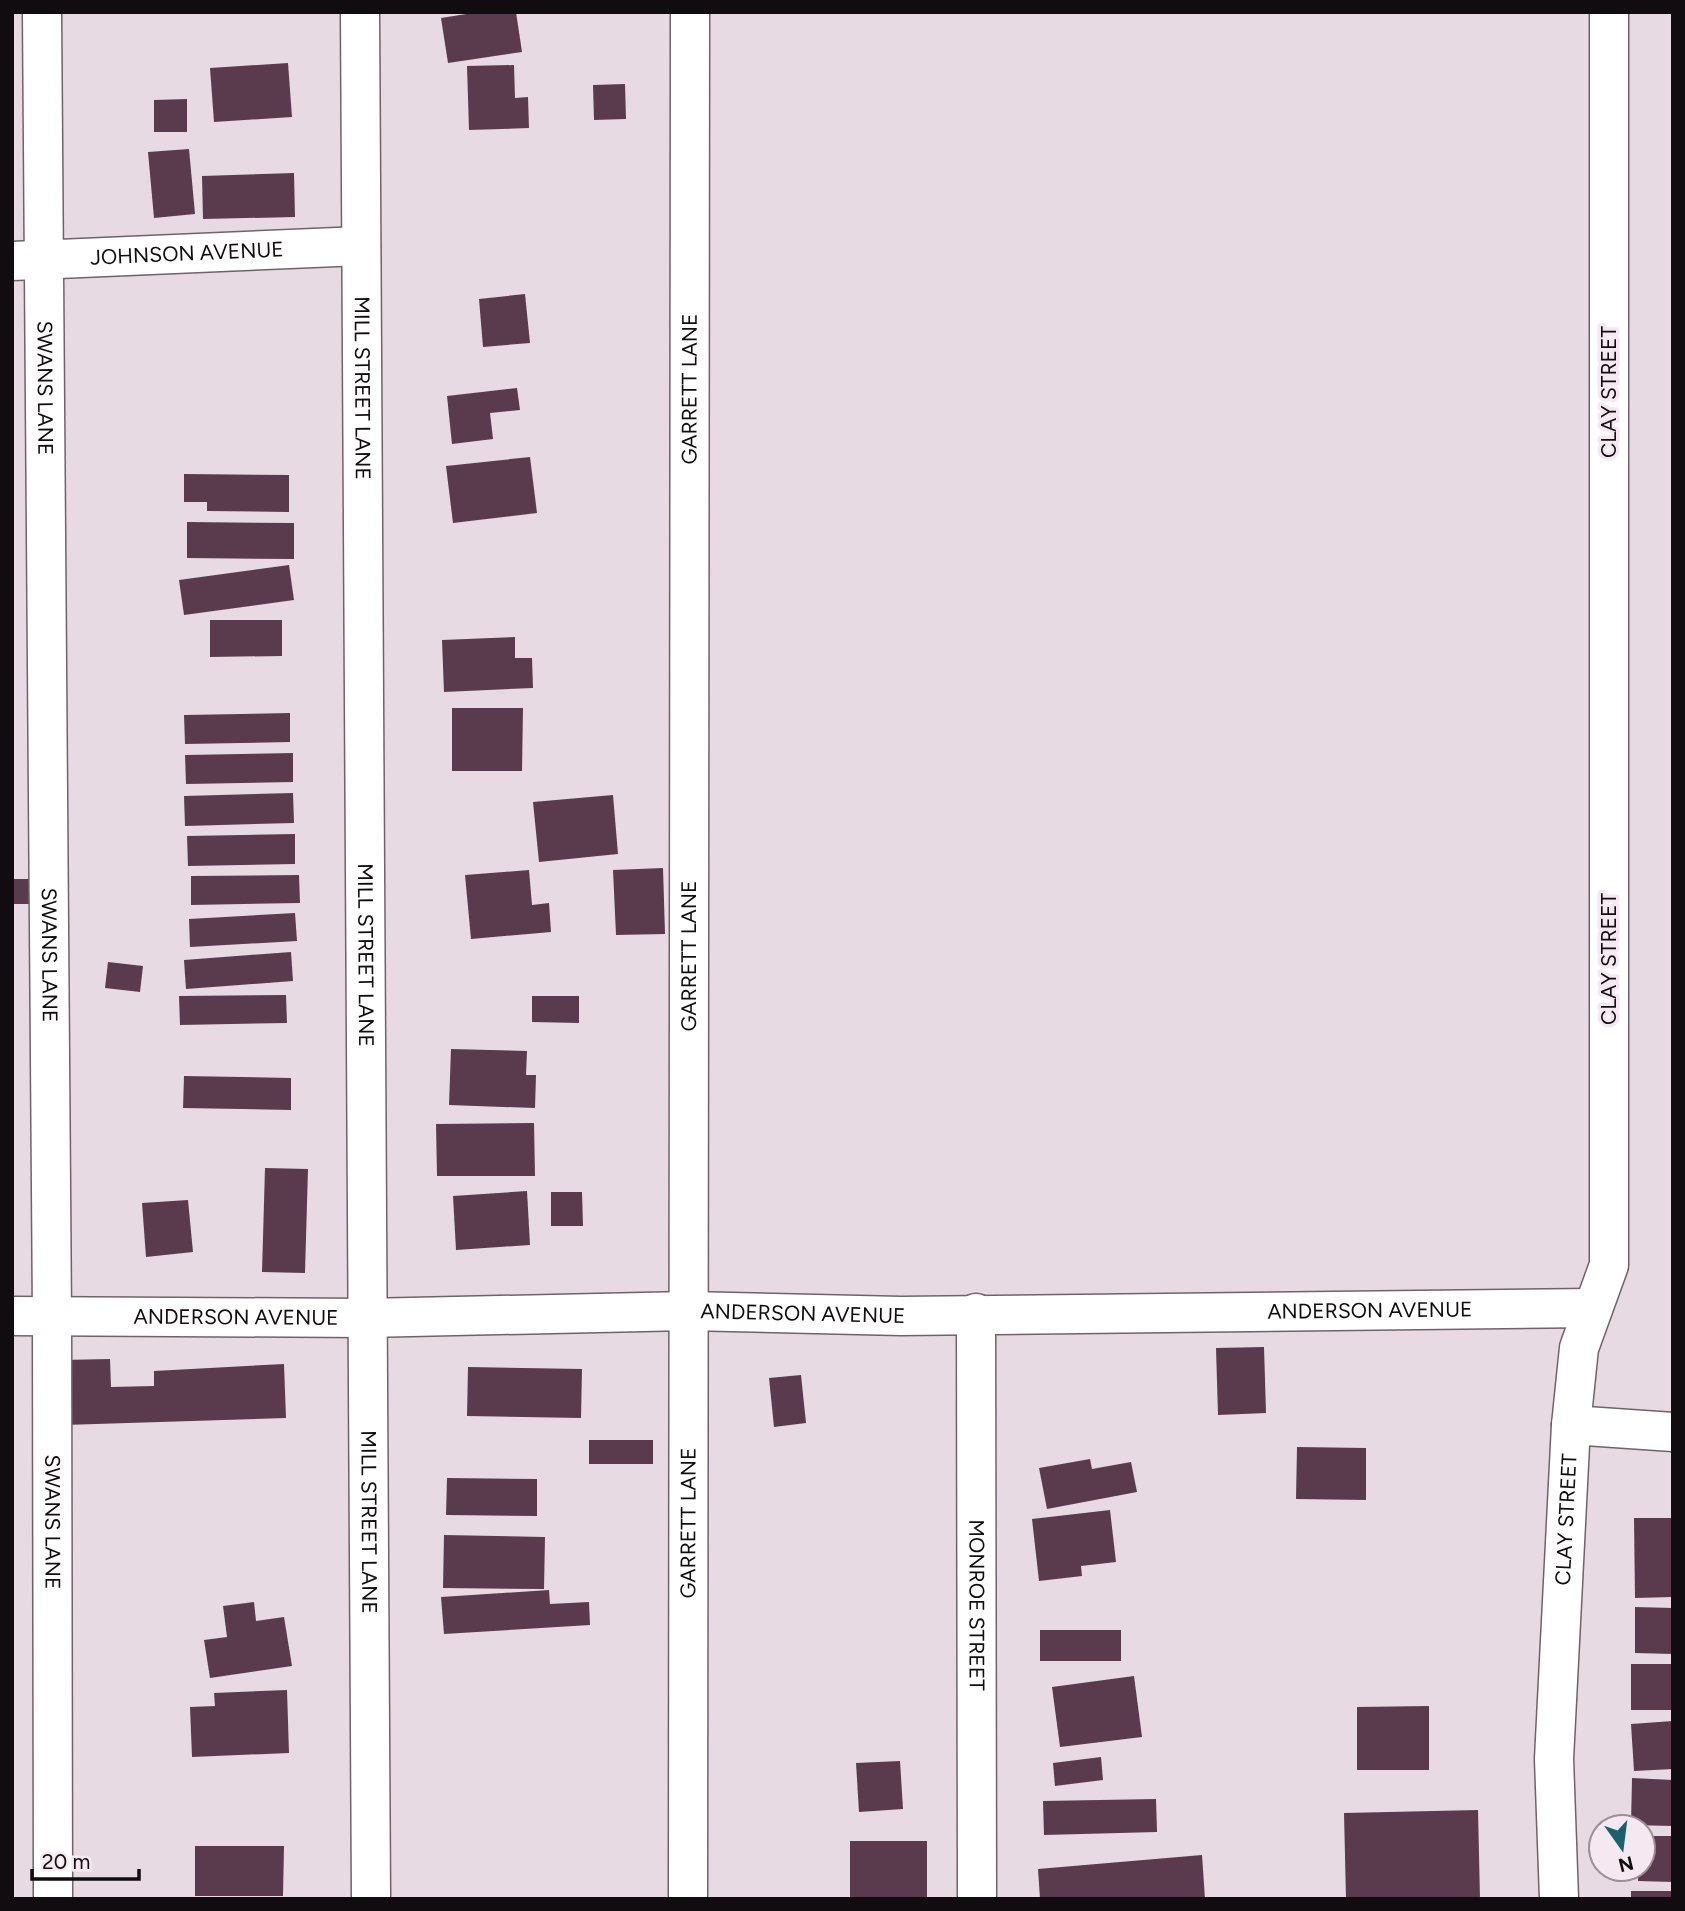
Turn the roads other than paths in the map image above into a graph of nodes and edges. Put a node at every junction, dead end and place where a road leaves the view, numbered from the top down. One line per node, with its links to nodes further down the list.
1 (42, 12): 6 (street, SWANS LANE)
2 (360, 12): 5 (street, MILL STREET LANE)
3 (690, 12): 8 (street, GARRETT LANE)
4 (1609, 12): 7 (street, CLAY STREET)
5 (361, 246): 6 (street, JOHNSON AVENUE); 12 (street, MILL STREET LANE)
6 (27, 261): 11 (street, SWANS LANE)
7 (1593, 1308): 9 (street, ANDERSON AVENUE); 13 (street, CLAY STREET)
8 (688, 1311): 9 (street, ANDERSON AVENUE); 12 (street, ANDERSON AVENUE); 17 (street, GARRETT LANE)
9 (976, 1313): 18 (street, MONROE STREET)
10 (12, 1316): 11 (street, ANDERSON AVENUE)
11 (52, 1318): 12 (street, ANDERSON AVENUE); 15 (street, SWANS LANE)
12 (366, 1318): 16 (street, MILL STREET LANE)
13 (1571, 1425): 14 (street); 19 (street, CLAY STREET)
14 (1673, 1432)
15 (53, 1899)
16 (370, 1899)
17 (688, 1899)
18 (978, 1899)
19 (1559, 1899)

